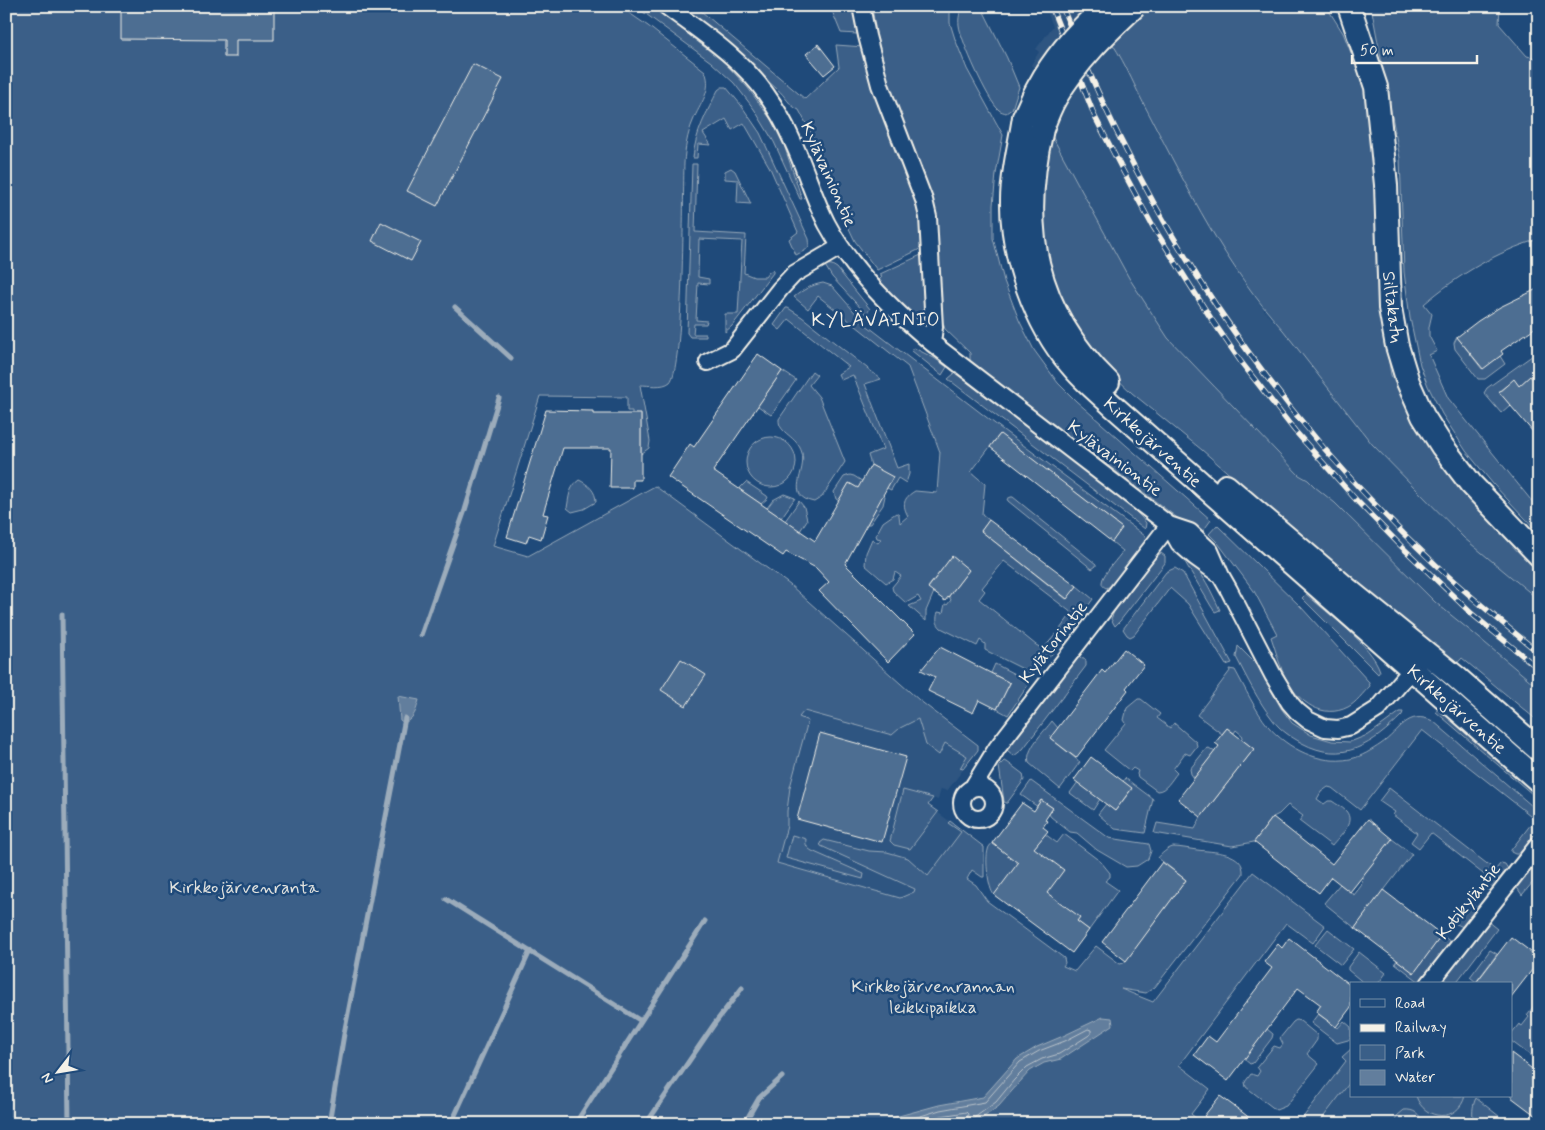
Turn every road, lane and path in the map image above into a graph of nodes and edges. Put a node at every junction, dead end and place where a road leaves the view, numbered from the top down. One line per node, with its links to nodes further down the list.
1 (666, 6): 7 (street, Kylävainiontie)
2 (861, 6): 8 (street)
3 (1105, 6): 6 (main road, Kirkkojärventie, bridge)
4 (1135, 6): 6 (main road, Kirkkojärventie, bridge)
5 (1348, 10): 11 (main road, Siltakatu)
6 (1033, 123): 12 (main road, Kirkkojärventie)
7 (840, 247): 8 (street, Kylävainiontie); 9 (street)
8 (932, 344): 10 (street, Kylävainiontie)
9 (708, 362)
10 (1169, 525): 12 (street, Kylävainiontie); 15 (street, Kylätorintie)
11 (1539, 555)
12 (1419, 661): 13 (main road, Kirkkojärventie); 14 (main road, Kirkkojärventie)
13 (1539, 750)
14 (1539, 781)
15 (973, 787)
16 (1539, 844): 17 (street, Kotikyläntie)
17 (1430, 982)

